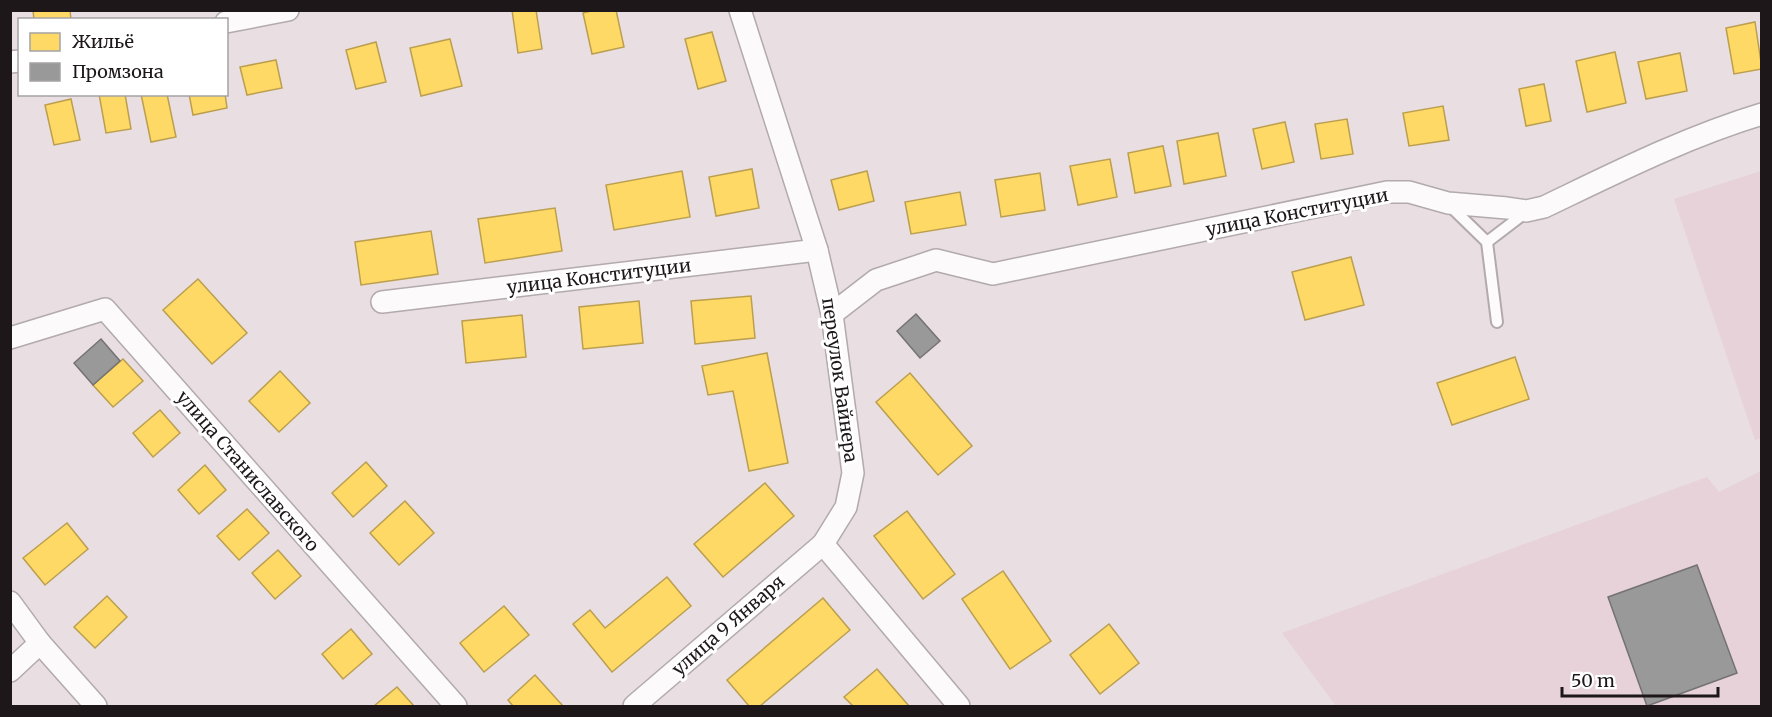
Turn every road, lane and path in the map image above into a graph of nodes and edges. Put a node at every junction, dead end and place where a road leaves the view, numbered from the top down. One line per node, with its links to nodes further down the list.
1 (288, 10): 3 (street)
2 (740, 10): 8 (street, переулок Вайнера)
3 (228, 22)
4 (1761, 114): 6 (street, улица Конституции)
5 (1448, 203): 6 (street, улица Конституции); 7 (lane); 10 (street, улица Конституции)
6 (1526, 211): 7 (lane)
7 (1487, 242): 11 (lane)
8 (817, 250): 9 (street, улица Конституции); 10 (street, переулок Вайнера)
9 (382, 302)
10 (832, 314): 13 (street, переулок Вайнера)
11 (1497, 322)
12 (10, 338): 18 (street, улица Станиславского)
13 (823, 544): 19 (street, улица 9 Января); 20 (street)
14 (10, 602): 15 (street)
15 (40, 643): 16 (street); 17 (street)
16 (10, 671)
17 (96, 706)
18 (456, 706)
19 (633, 706)
20 (959, 706)

